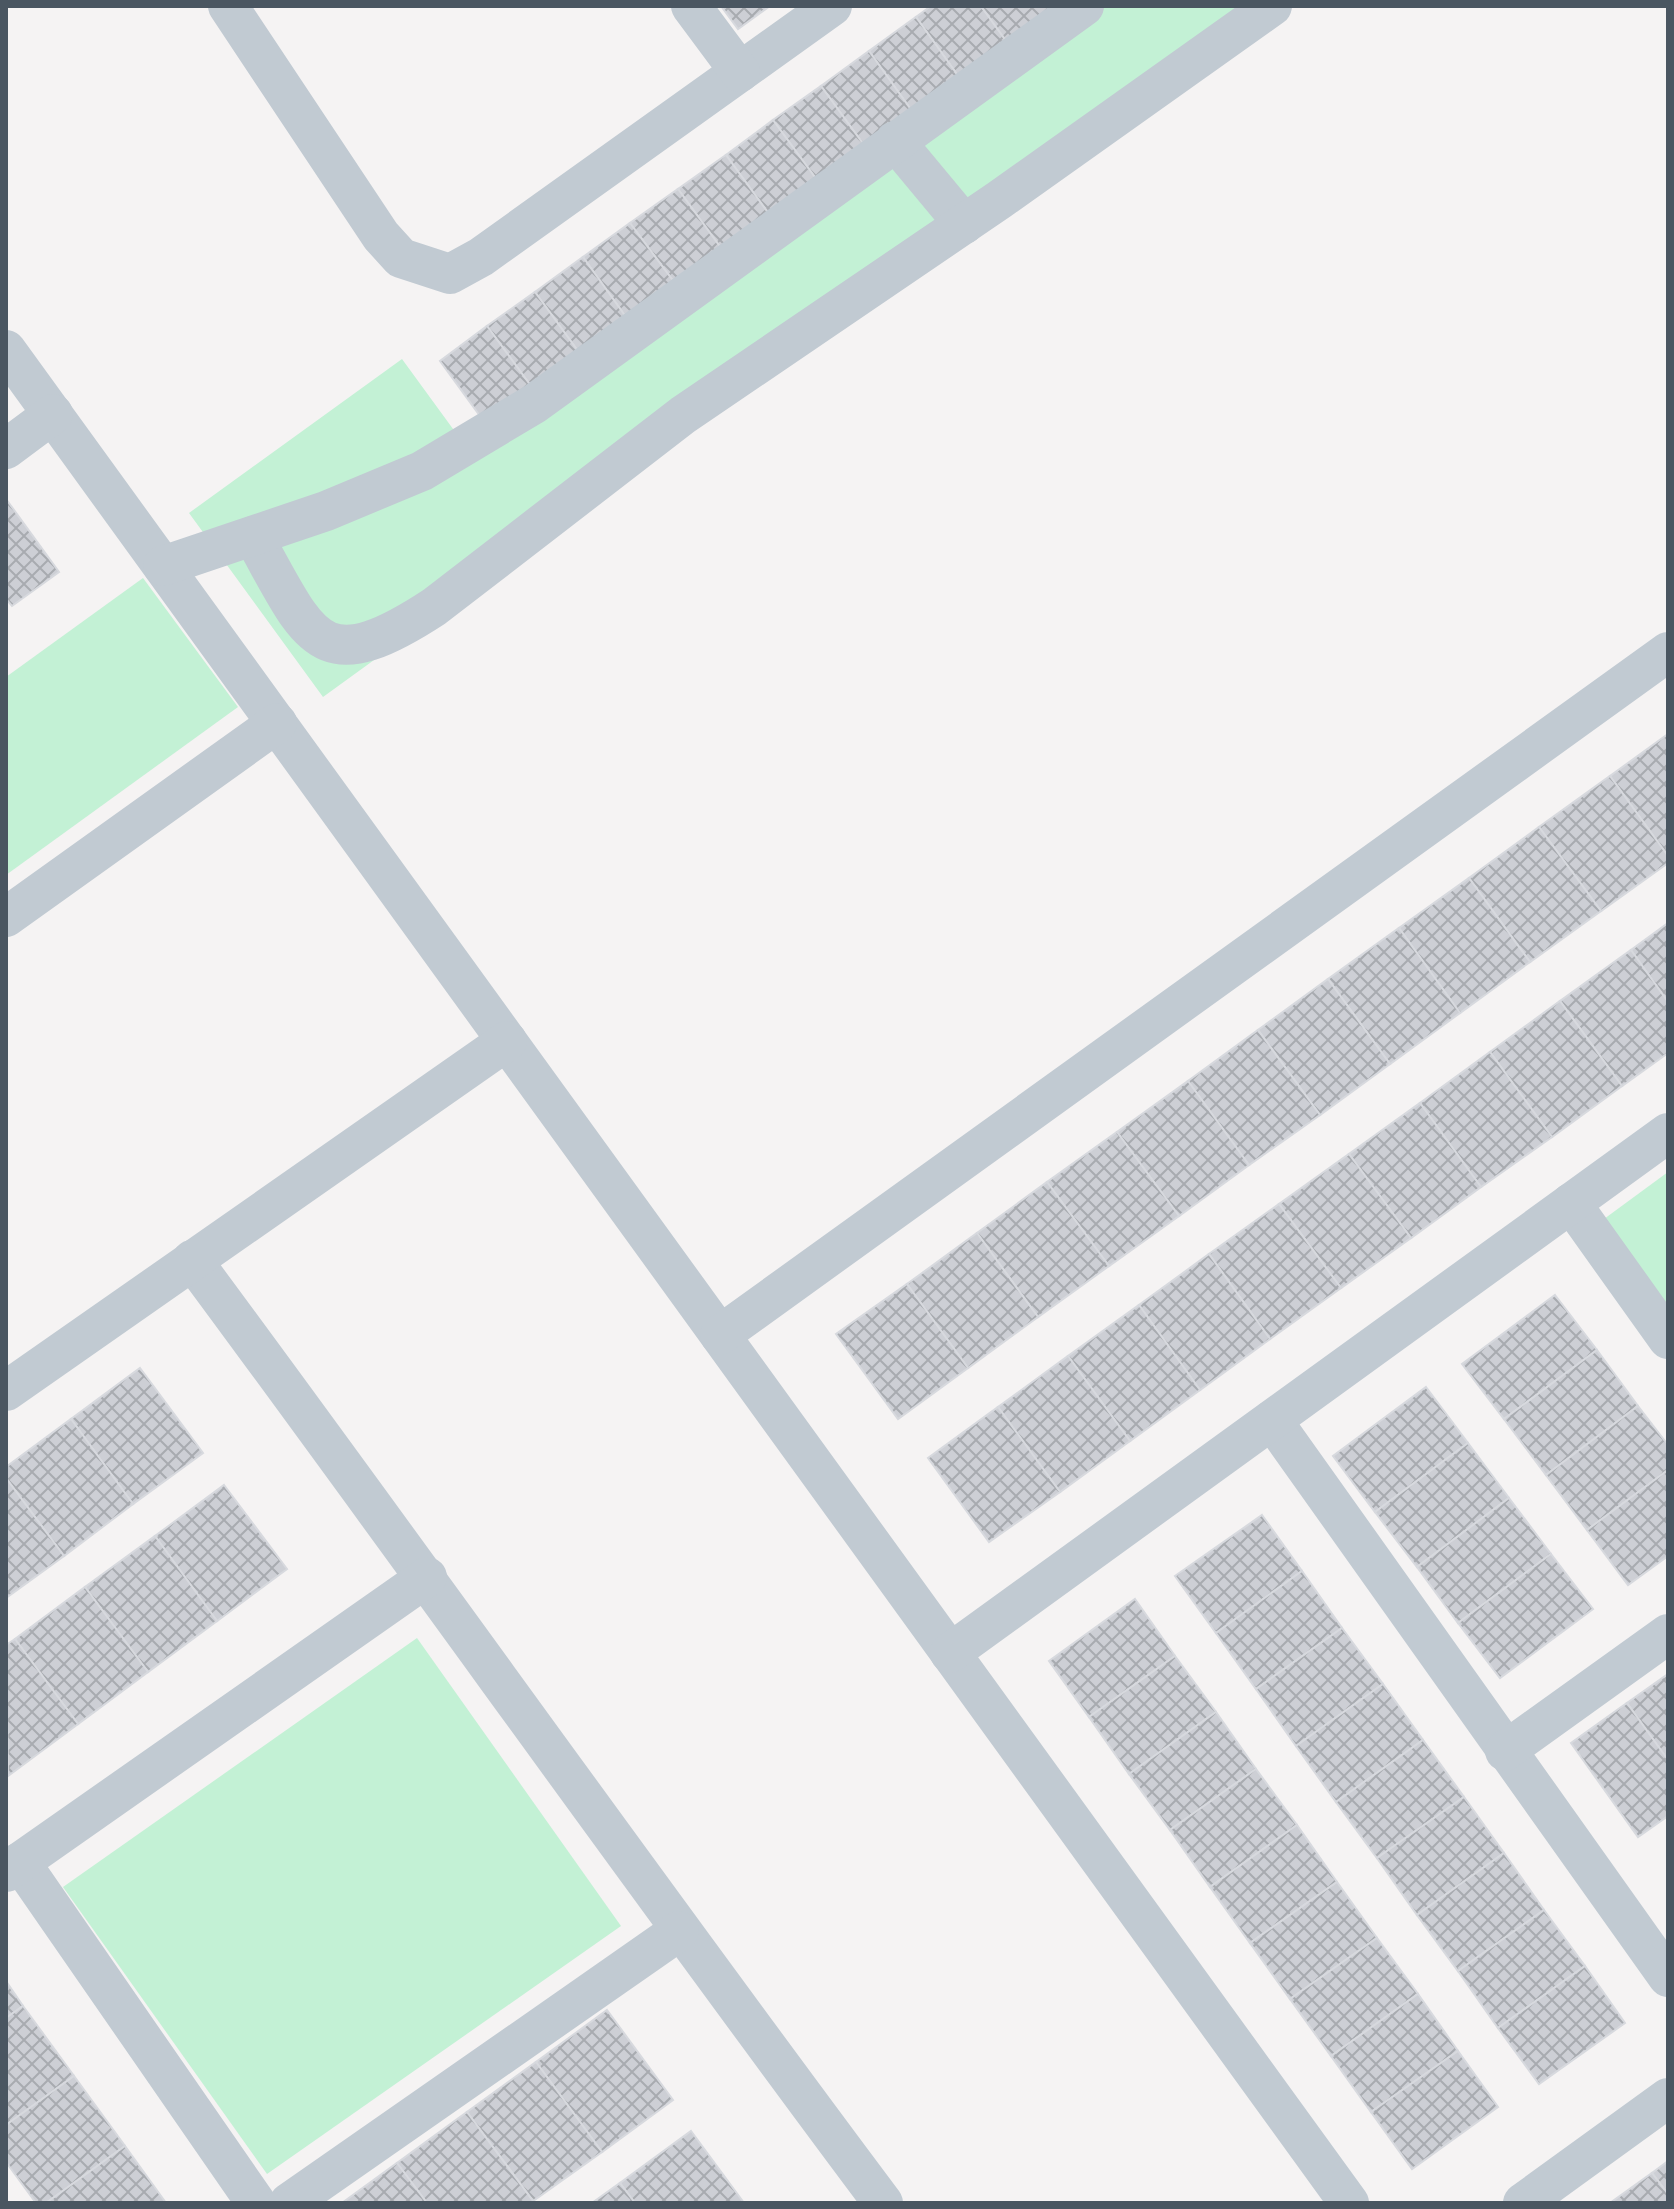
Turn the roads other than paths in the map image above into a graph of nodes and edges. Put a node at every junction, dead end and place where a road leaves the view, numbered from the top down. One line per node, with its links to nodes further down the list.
1 (228, 6): 6 (street)
2 (691, 6): 6 (street)
3 (832, 6): 6 (street)
4 (1084, 6): 7 (street)
5 (1272, 6): 8 (street)
6 (740, 72)
7 (895, 141): 8 (street); 12 (street)
8 (964, 224): 12 (street)
9 (6, 350): 10 (street)
10 (53, 414): 11 (street); 13 (street)
11 (6, 449)
12 (253, 536): 13 (street)
13 (163, 566): 15 (street)
14 (1668, 652): 21 (street)
15 (277, 723): 16 (street); 17 (street)
16 (6, 917)
17 (507, 1041): 20 (street); 21 (street)
18 (1668, 1133): 19 (street)
19 (1571, 1203): 22 (street); 24 (street)
20 (192, 1260): 23 (street); 25 (street)
21 (720, 1335): 27 (street)
22 (1668, 1339)
23 (6, 1391)
24 (1272, 1420): 27 (street); 28 (street)
25 (427, 1577): 29 (street); 30 (street)
26 (1668, 1634): 28 (street)
27 (950, 1653): 36 (street)
28 (1505, 1751): 31 (street)
29 (13, 1867): 33 (street)
30 (679, 1931): 34 (street); 35 (street)
31 (1668, 1977)
32 (1668, 2098): 37 (street)
33 (256, 2203)
34 (289, 2203)
35 (883, 2203)
36 (1349, 2203)
37 (1523, 2203)

